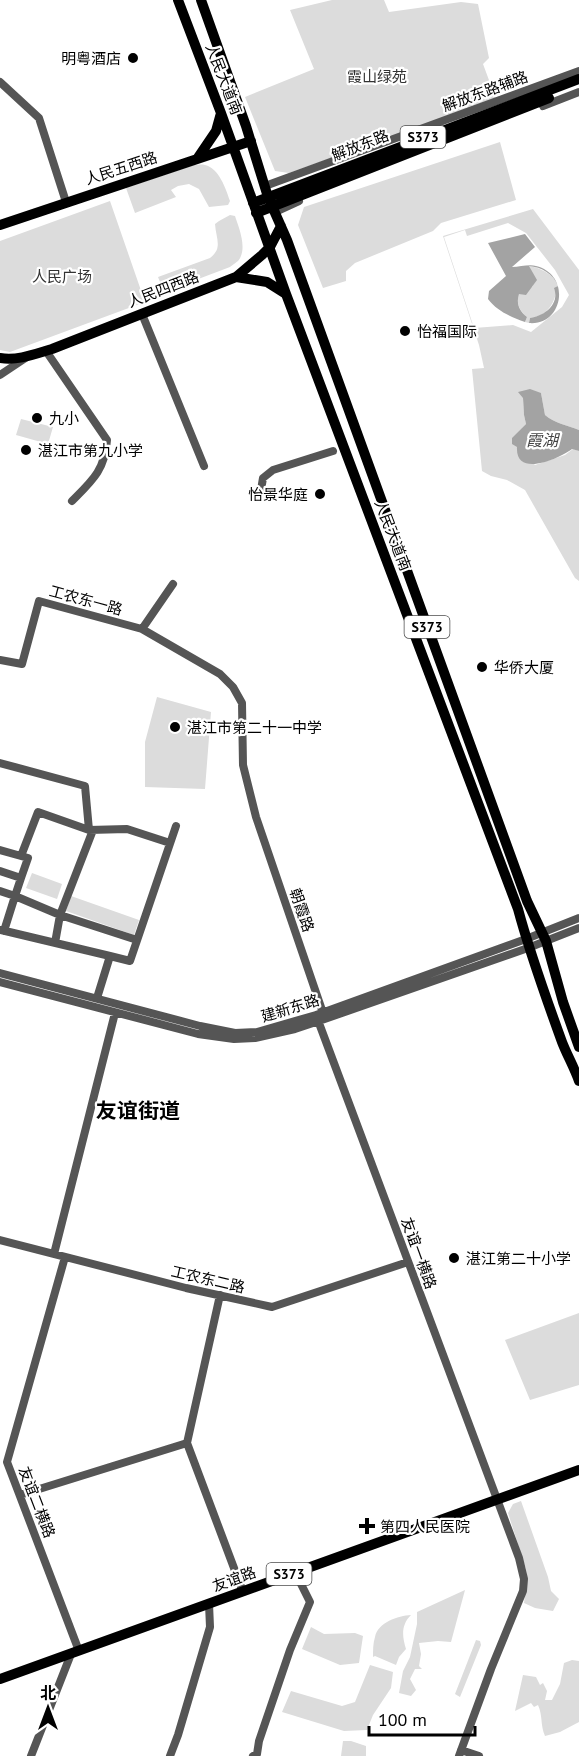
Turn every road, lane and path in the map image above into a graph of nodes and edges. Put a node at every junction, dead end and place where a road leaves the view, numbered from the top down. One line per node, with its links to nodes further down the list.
1 (178, 0): 8 (main road, 人民大道南)
2 (201, 0): 9 (main road, 人民大道南)
3 (579, 71): 12 (street, 解放东路辅路)
4 (579, 79): 14 (main road, 解放东路 / S373)
5 (0, 82): 13 (street)
6 (579, 86): 14 (main road, 解放东路 / S373)
7 (579, 92): 14 (street)
8 (222, 113): 10 (main road, 人民大道南); 11 (main road)
9 (251, 141): 10 (main road, 人民五西路); 12 (main road, 人民大道南)
10 (232, 146): 11 (main road, 人民五西路); 15 (main road, 人民大道南)
11 (196, 159): 13 (main road, 人民五西路)
12 (265, 186): 14 (main road, 人民大道南)
13 (66, 202): 16 (main road, 人民五西路)
14 (272, 205): 15 (main road, 解放东路 / S373); 17 (main road, 人民大道南 / S373)
15 (254, 208): 18 (main road, 人民大道南 / S373)
16 (0, 224)
17 (281, 226): 18 (main road, 人民四西路); 47 (main road, 人民大道南 / S373)
18 (270, 247): 19 (main road, 人民四西路); 20 (main road, 人民大道南 / S373)
19 (236, 277): 20 (main road); 21 (main road, 人民四西路)
20 (286, 294): 50 (main road, 人民大道南 / S373)
21 (142, 314): 22 (main road, 人民四西路); 26 (street)
22 (37, 354): 23 (main road, 人民四西路); 24 (street); 28 (street)
23 (0, 358)
24 (0, 375)
25 (333, 451): 27 (street)
26 (204, 466)
27 (261, 490)
28 (72, 501)
29 (173, 584): 30 (street)
30 (142, 629): 31 (street, 工农东一路); 56 (street, 朝霞路)
31 (0, 660)
32 (0, 763): 34 (street)
33 (176, 826): 35 (street)
34 (91, 830): 35 (street); 37 (street); 42 (street)
35 (170, 843): 48 (street)
36 (0, 850): 37 (street)
37 (21, 856): 39 (street)
38 (0, 871): 39 (street)
39 (21, 878): 41 (street)
40 (0, 891): 41 (street)
41 (15, 896): 42 (street); 44 (street)
42 (60, 915): 48 (street); 49 (street)
43 (579, 918): 47 (street, 建新东路)
44 (4, 920): 46 (street)
45 (579, 928): 47 (street, 建新东路)
46 (2, 930): 49 (street)
47 (544, 936): 50 (street, 建新东路); 57 (main road, 人民大道南 / S373)
48 (137, 940): 51 (street)
49 (55, 943): 51 (street)
50 (527, 943): 56 (street, 建新东路); 58 (main road, 人民大道南 / S373)
51 (110, 956): 54 (street)
52 (0, 973): 54 (street, 建新东路)
53 (0, 982): 55 (street, 建新东路)
54 (97, 998): 56 (street, 建新东路)
55 (115, 1013): 56 (street, 建新东路); 60 (street)
56 (319, 1016): 62 (street, 友谊一横路)
57 (579, 1047)
58 (579, 1081)
59 (0, 1240): 60 (street, 工农东二路)
60 (54, 1254): 61 (street, 工农东二路)
61 (65, 1257): 63 (street, 工农东二路); 65 (street, 友谊二横路)
62 (408, 1262): 63 (street, 工农东二路); 68 (street, 友谊一横路)
63 (220, 1296): 64 (street)
64 (187, 1443): 67 (street); 70 (street)
65 (4, 1461): 67 (street, 友谊二横路)
66 (579, 1470): 68 (main road, 友谊路 / S373)
67 (20, 1495): 72 (street, 友谊二横路)
68 (495, 1501): 69 (main road, 友谊路 / S373); 74 (street); 78 (street, 友谊一横路)
69 (295, 1572): 70 (main road, 友谊路 / S373); 77 (street)
70 (243, 1592): 71 (main road, 友谊路 / S373)
71 (209, 1604): 72 (main road, 友谊路 / S373); 76 (street)
72 (75, 1652): 73 (main road, 友谊路 / S373); 75 (street)
73 (0, 1679)
74 (460, 1753): 79 (street)
75 (31, 1756)
76 (170, 1756)
77 (253, 1756)
78 (453, 1756)
79 (479, 1756)

